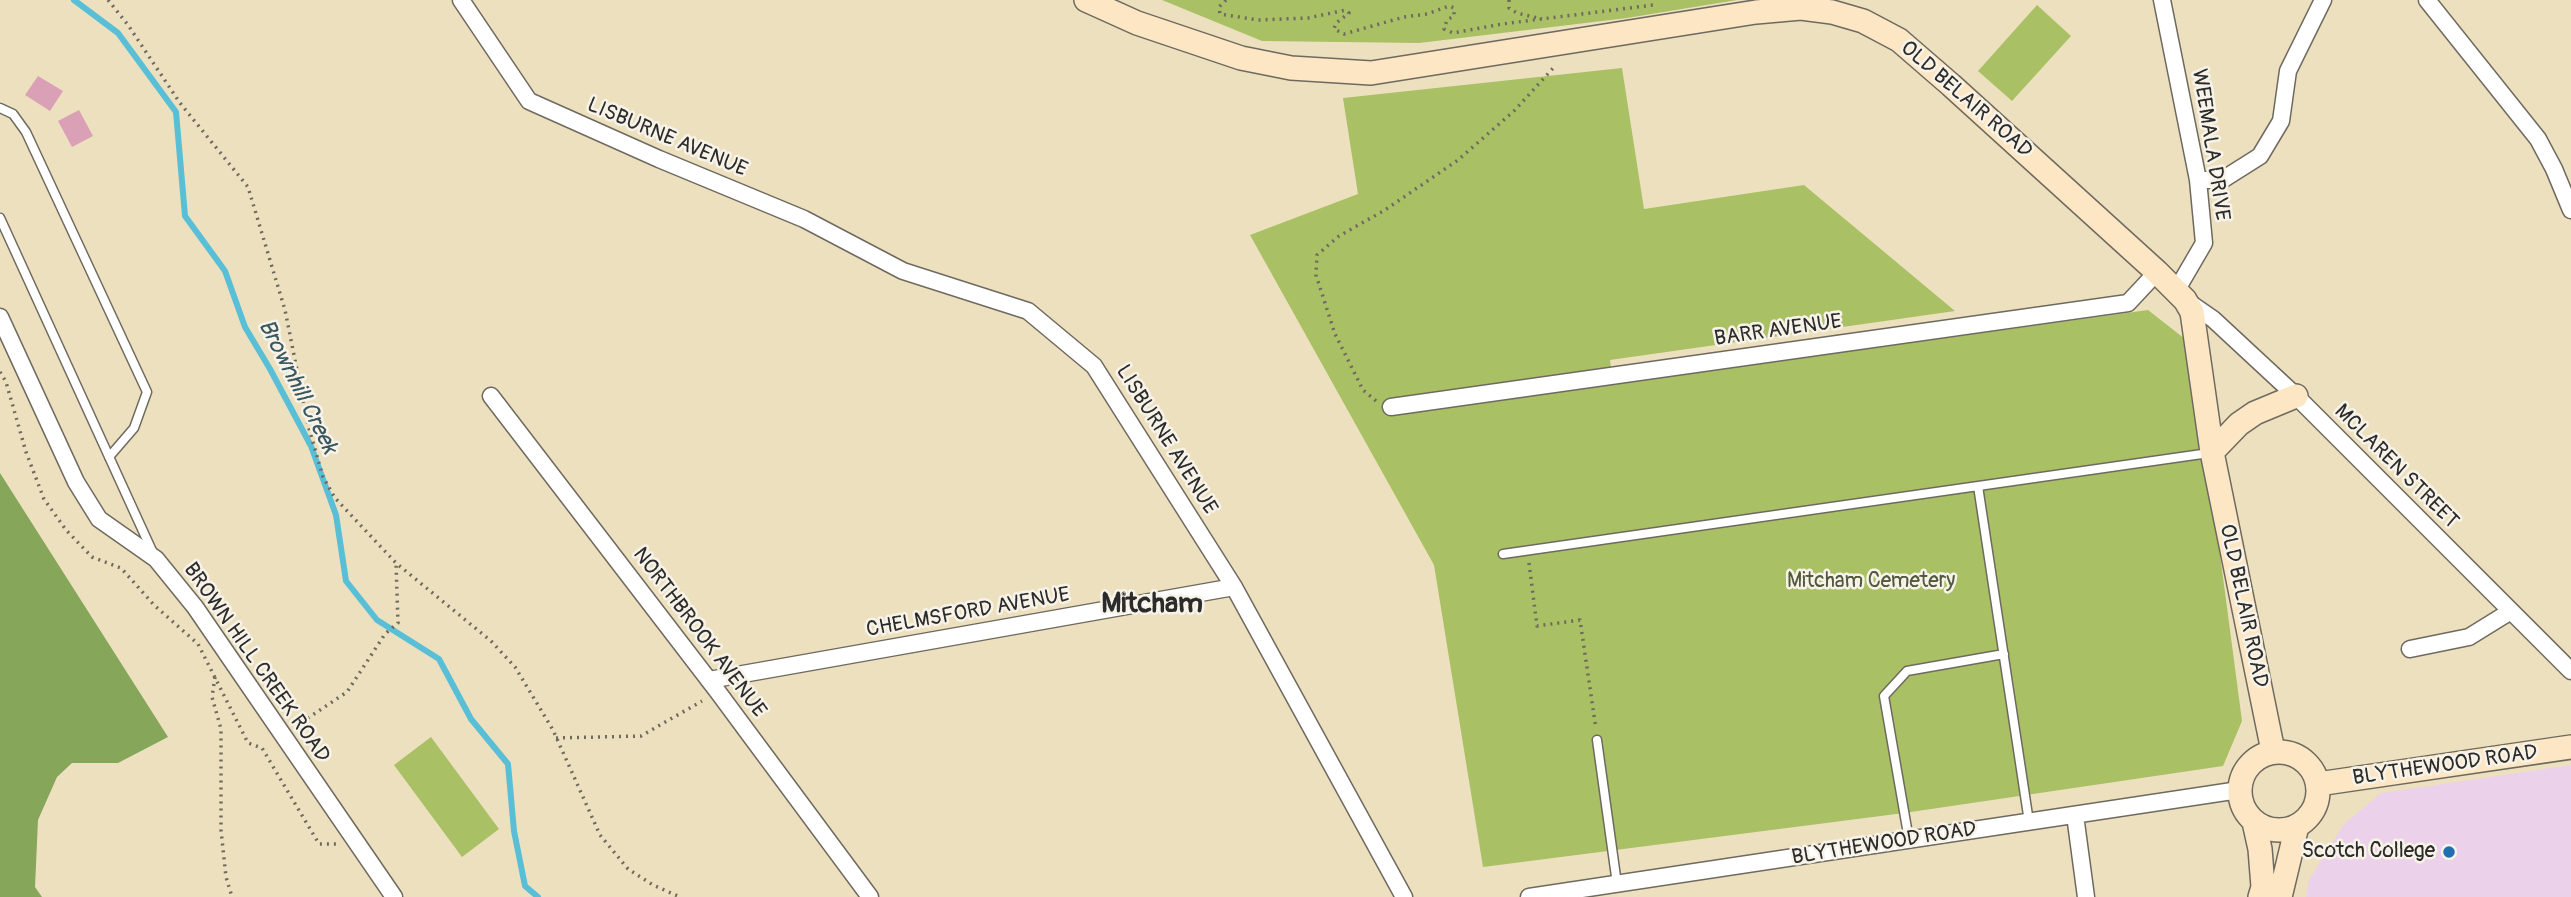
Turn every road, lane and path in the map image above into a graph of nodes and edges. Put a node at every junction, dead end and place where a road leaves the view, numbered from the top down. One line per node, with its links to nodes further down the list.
1 (108, 0): 28 (path)
2 (461, 0): 29 (street, LISBURNE AVENUE)
3 (1086, 0): 11 (main road, OLD BELAIR ROAD)
4 (1226, 0): 10 (path)
5 (1509, 0): 10 (path)
6 (2162, 0): 13 (street, WEEMALA DRIVE)
7 (2323, 0): 13 (street)
8 (2427, 0): 14 (street)
9 (1657, 5): 10 (path)
10 (1545, 20)
11 (1579, 40): 16 (main road, OLD BELAIR ROAD); 21 (path)
12 (0, 108): 23 (lane)
13 (2198, 180): 17 (street, WEEMALA DRIVE)
14 (2571, 210)
15 (0, 218): 23 (lane)
16 (2157, 272): 17 (main road, OLD BELAIR ROAD); 21 (street, BARR AVENUE)
17 (2180, 295): 20 (street, MCLAREN STREET); 22 (main road, OLD BELAIR ROAD)
18 (0, 317): 27 (street, BROWN HILL CREEK ROAD)
19 (491, 396): 34 (street, NORTHBROOK AVENUE)
20 (2297, 396): 22 (main road); 30 (street, MCLAREN STREET)
21 (1391, 407)
22 (2212, 452): 24 (lane); 39 (main road, OLD BELAIR ROAD)
23 (109, 457): 27 (lane)
24 (1978, 486): 25 (lane); 32 (lane)
25 (1527, 551): 26 (lane); 37 (path)
26 (1503, 554)
27 (156, 559): 35 (street, BROWN HILL CREEK ROAD)
28 (396, 563): 35 (path); 36 (path)
29 (1234, 587): 34 (street, CHELMSFORD AVENUE); 53 (street, LISBURNE AVENUE)
30 (2511, 611): 31 (street); 33 (street, MCLAREN STREET)
31 (2410, 649)
32 (2004, 654): 43 (lane); 46 (lane)
33 (2571, 671)
34 (714, 686): 36 (path); 52 (street, NORTHBROOK AVENUE)
35 (282, 736): 47 (street, BROWN HILL CREEK ROAD)
36 (556, 738): 51 (path)
37 (1597, 740): 48 (lane)
38 (2571, 747): 40 (main road, BLYTHEWOOD ROAD)
39 (2273, 751): 40 (main road); 41 (main road)
40 (2318, 784): 45 (main road)
41 (2239, 790): 42 (street, BLYTHEWOOD ROAD); 44 (main road)
42 (2075, 815): 43 (street, BLYTHEWOOD ROAD); 55 (street)
43 (2029, 822): 46 (street, BLYTHEWOOD ROAD)
44 (2254, 822): 45 (main road); 56 (main road)
45 (2297, 826): 57 (main road)
46 (1909, 840): 48 (street, BLYTHEWOOD ROAD)
47 (357, 844): 49 (path); 50 (street, BROWN HILL CREEK ROAD)
48 (1617, 884): 54 (street, BLYTHEWOOD ROAD)
49 (232, 897)
50 (394, 897)
51 (680, 897)
52 (870, 897)
53 (1404, 897)
54 (1529, 897)
55 (2086, 897)
56 (2260, 897)
57 (2280, 897)

